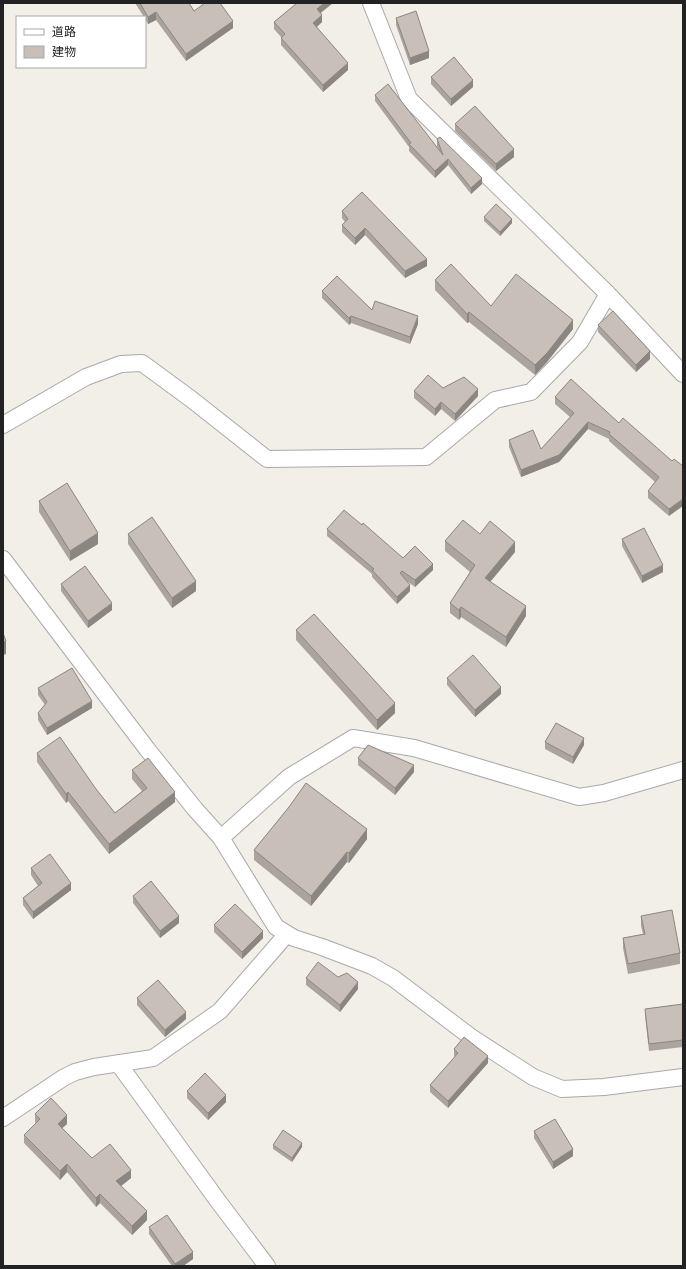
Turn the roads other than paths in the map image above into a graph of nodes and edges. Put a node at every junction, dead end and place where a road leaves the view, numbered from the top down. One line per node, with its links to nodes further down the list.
1 (371, 3): 2 (street)
2 (608, 294): 3 (street); 4 (street)
3 (683, 374)
4 (3, 425)
5 (3, 559): 7 (street)
6 (683, 770): 7 (street)
7 (221, 838): 8 (street)
8 (287, 934): 9 (street); 10 (street)
9 (118, 1063): 11 (street); 12 (street)
10 (683, 1077)
11 (3, 1118)
12 (267, 1266)

